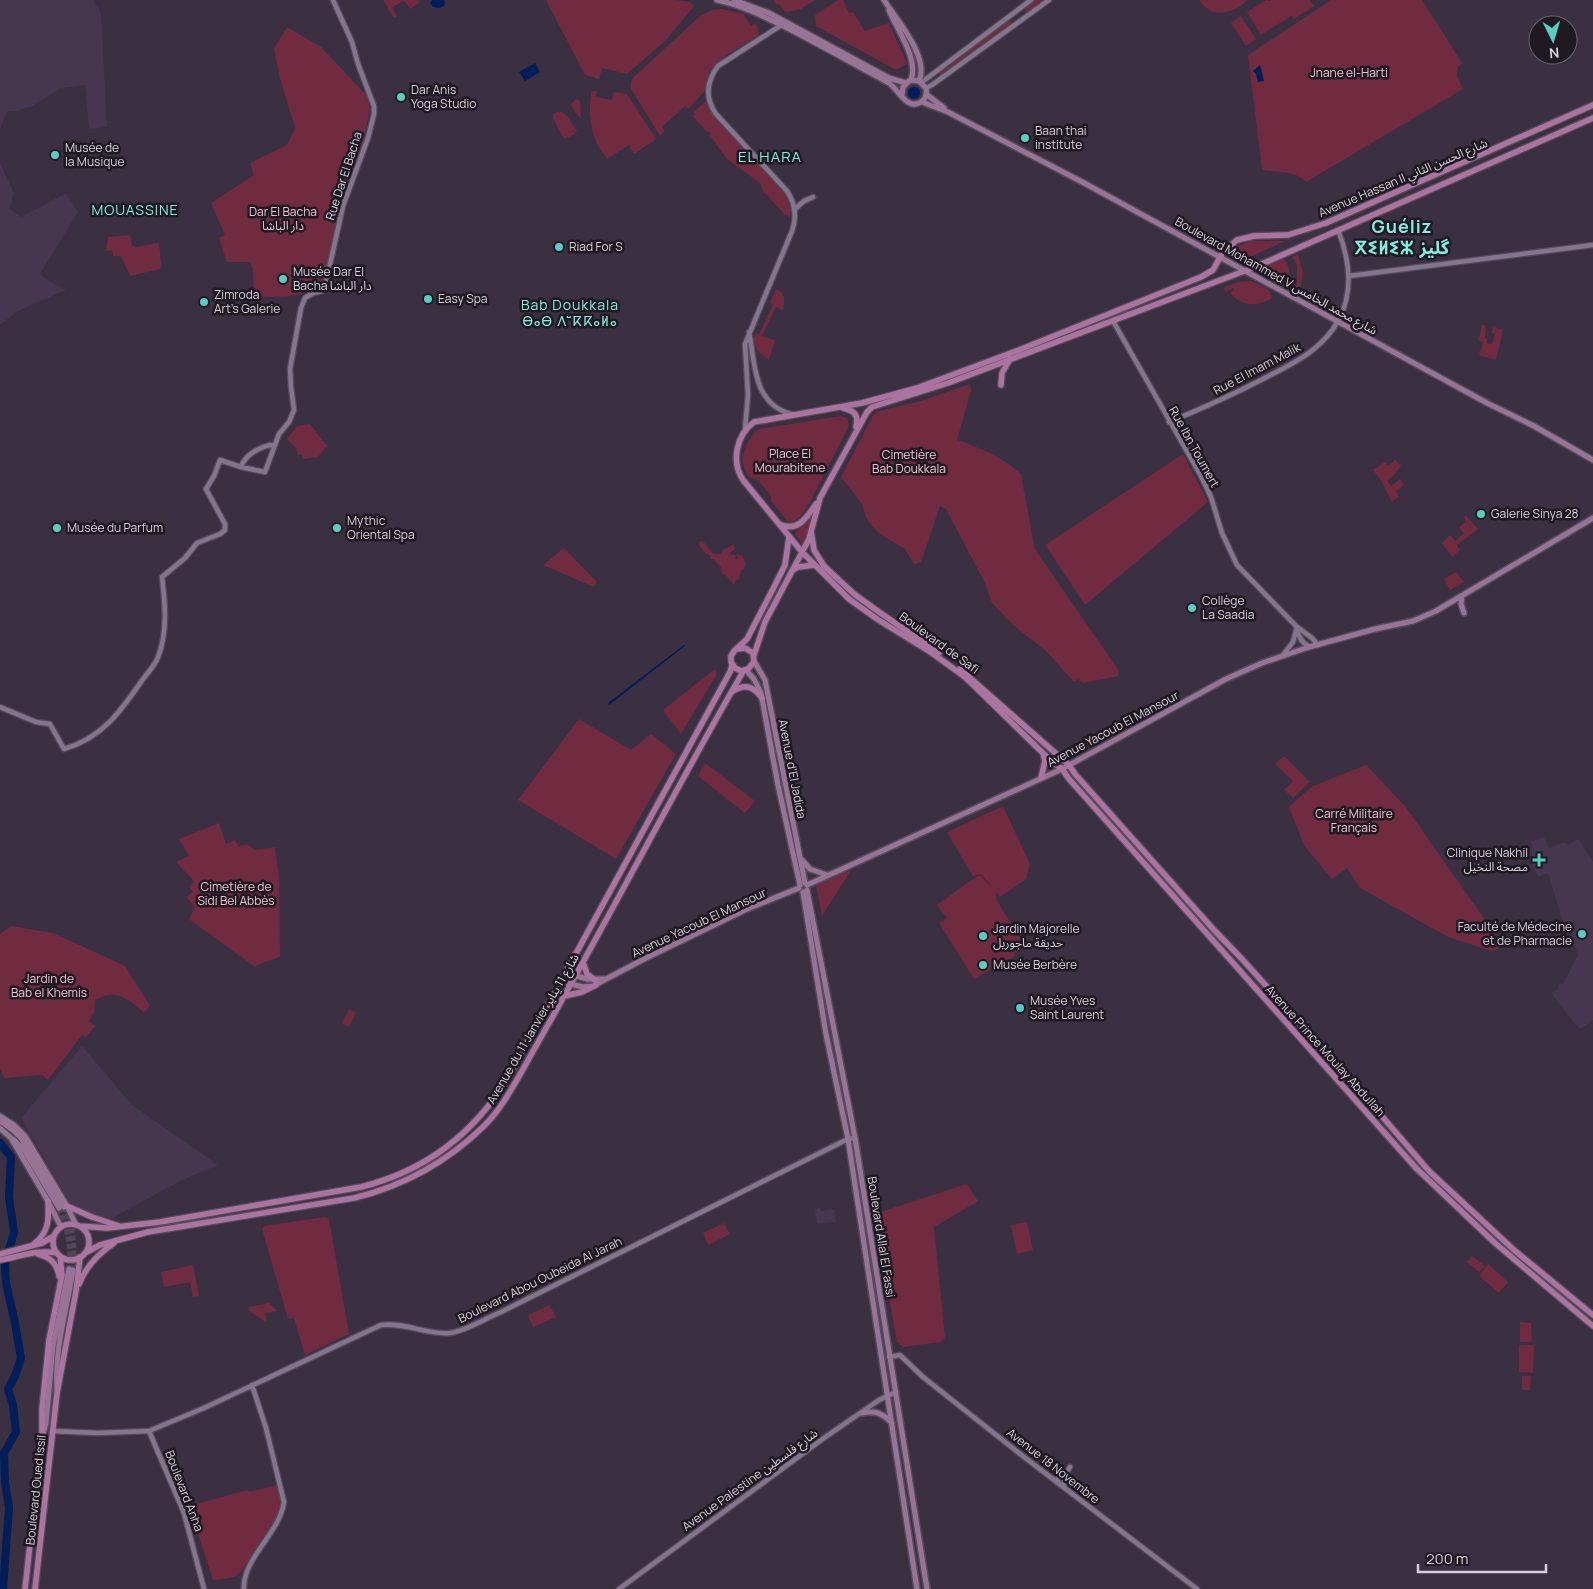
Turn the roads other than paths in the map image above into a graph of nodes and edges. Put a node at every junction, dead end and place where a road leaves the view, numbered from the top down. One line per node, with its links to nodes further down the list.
1 (333, 0): 33 (street, Rue Dar El Bacha)
2 (717, 0): 7 (main road)
3 (734, 0): 7 (main road)
4 (1030, 0): 9 (street)
5 (1049, 0): 10 (street)
6 (885, 1): 8 (main road); 9 (main road)
7 (783, 23): 8 (main road); 11 (main road); 17 (street)
8 (908, 82): 9 (main road); 11 (main road)
9 (920, 82): 10 (main road)
10 (926, 91): 12 (main road); 14 (main road, Boulevard Mohammed V شارع محمد الخامس)
11 (902, 96): 12 (main road)
12 (922, 102): 14 (main road, Boulevard Mohammed V شارع محمد الخامس)
13 (1593, 105): 20 (main road, Avenue Hassan II شارع الحسن الثاني)
14 (948, 112): 20 (main road, Boulevard Mohammed V شارع محمد الخامس)
15 (1593, 118): 18 (main road, Avenue Hassan II شارع الحسن الثاني)
16 (813, 197): 17 (street)
17 (794, 210): 25 (street)
18 (1338, 230): 21 (main road, Avenue Hassan II شارع الحسن الثاني); 22 (street, Rue El Imam Malik)
19 (1593, 244): 22 (street)
20 (1220, 257): 21 (main road, Boulevard Mohammed V شارع محمد الخامس); 28 (main road, Avenue Hassan II شارع الحسن الثاني)
21 (1246, 270): 23 (main road, Avenue Hassan II شارع الحسن الثاني); 24 (main road, Boulevard Mohammed V شارع محمد الخامس)
22 (1349, 276): 24 (street, Rue El Imam Malik)
23 (1113, 321): 26 (main road, Avenue Hassan II شارع الحسن الثاني); 30 (street, Rue Ibn Toumert)
24 (1337, 321): 30 (street, Rue El Imam Malik); 34 (main road, Boulevard Mohammed V شارع محمد الخامس)
25 (749, 331): 29 (street); 31 (street)
26 (1010, 360): 27 (main road); 32 (main road, Avenue Hassan II شارع الحسن الثاني)
27 (1001, 385)
28 (840, 407): 29 (main road, Avenue Hassan II شارع الحسن الثاني); 32 (main road)
29 (792, 415): 31 (main road, Avenue Hassan II شارع الحسن الثاني)
30 (1169, 422): 49 (street, Rue Ibn Toumert)
31 (745, 431): 38 (main road, Boulevard de Safi)
32 (856, 431): 36 (main road)
33 (274, 446): 35 (street); 35 (street)
34 (1593, 460)
35 (241, 467): 60 (street)
36 (820, 498): 38 (main road); 39 (main road)
37 (1593, 518): 45 (main road, Avenue Yacoub El Mansour)
38 (778, 523): 40 (main road, Boulevard de Safi)
39 (811, 531): 41 (main road); 44 (main road, Boulevard de Safi)
40 (789, 537): 41 (main road, Boulevard de Safi); 52 (main road)
41 (802, 552): 42 (main road, Boulevard de Safi); 43 (main road)
42 (815, 565): 43 (main road); 46 (main road, Boulevard de Safi)
43 (791, 572): 54 (main road)
44 (854, 594): 46 (main road); 48 (main road, Boulevard de Safi)
45 (1462, 596): 47 (main road); 50 (main road, Avenue Yacoub El Mansour)
46 (849, 599): 48 (main road, Boulevard de Safi)
47 (1464, 613)
48 (878, 617): 57 (main road, Boulevard de Safi)
49 (1296, 628): 50 (street, Rue Ibn Toumert); 51 (street, Rue Ibn Toumert); 53 (street)
50 (1318, 646): 51 (main road, Avenue Yacoub El Mansour)
51 (1309, 647): 53 (main road, Avenue Yacoub El Mansour)
52 (737, 649): 54 (main road); 55 (main road)
53 (1283, 656): 62 (main road, Avenue Yacoub El Mansour)
54 (754, 658): 56 (main road); 66 (main road, Avenue d'El Jadida)
55 (732, 665): 56 (main road); 70 (main road, Avenue du 11 Janvier شارع 11 يناير)
56 (744, 670): 58 (main road, Avenue du 11 Janvier شارع 11 يناير); 59 (main road, Avenue d'El Jadida)
57 (981, 689): 61 (main road, Boulevard de Safi); 62 (main road, Boulevard de Safi)
58 (732, 692): 59 (main road); 69 (main road, Avenue du 11 Janvier شارع 11 يناير)
59 (762, 698): 68 (main road, Avenue d'El Jadida)
60 (0, 707)
61 (1043, 753): 63 (main road, Boulevard de Safi); 64 (main road)
62 (1070, 765): 63 (main road, Avenue Yacoub El Mansour); 65 (main road, Avenue Prince Moulay Abdullah)
63 (1062, 769): 64 (main road, Avenue Yacoub El Mansour); 65 (main road, Avenue Prince Moulay Abdullah)
64 (1042, 778): 67 (main road, Avenue Yacoub El Mansour)
65 (1121, 832): 98 (main road, Avenue Prince Moulay Abdullah); 99 (main road, Avenue Prince Moulay Abdullah)
66 (800, 858): 67 (main road); 68 (main road, Avenue d'El Jadida)
67 (828, 875): 68 (main road, Avenue Yacoub El Mansour)
68 (804, 887): 73 (main road, Avenue Yacoub El Mansour); 80 (main road, Boulevard Allal El Fassi); 81 (main road, Boulevard Allal El Fassi)
69 (584, 962): 71 (main road, Avenue du 11 Janvier شارع 11 يناير); 73 (main road)
70 (567, 973): 71 (main road, Avenue Yacoub El Mansour); 72 (main road, Avenue du 11 Janvier شارع 11 يناير)
71 (576, 977): 73 (main road, Avenue Yacoub El Mansour); 74 (main road, Avenue du 11 Janvier شارع 11 يناير)
72 (562, 982): 74 (main road, Avenue Yacoub El Mansour); 86 (main road, Avenue du 11 Janvier شارع 11 يناير)
73 (595, 982): 74 (main road, Avenue Yacoub El Mansour); 75 (main road)
74 (571, 985): 75 (main road, Avenue du 11 Janvier شارع 11 يناير)
75 (564, 996): 88 (main road, Avenue du 11 Janvier شارع 11 يناير)
76 (0, 1116): 83 (main road)
77 (0, 1121): 83 (main road)
78 (0, 1128): 79 (main road)
79 (11, 1138): 82 (main road); 83 (main road)
80 (855, 1138): 81 (street, Boulevard Abou Oubeida Al Jarah); 100 (main road, Boulevard Allal El Fassi)
81 (848, 1139): 101 (street, Boulevard Abou Oubeida Al Jarah); 104 (main road, Boulevard Allal El Fassi)
82 (48, 1201): 85 (main road); 89 (main road)
83 (63, 1207): 84 (main road); 86 (main road)
84 (78, 1225): 85 (main road); 86 (main road, Avenue du 11 Janvier شارع 11 يناير); 94 (main road)
85 (60, 1227): 87 (main road)
86 (121, 1227)
87 (54, 1236): 89 (main road); 93 (main road)
88 (119, 1239): 94 (main road, Avenue du 11 Janvier شارع 11 يناير); 97 (main road)
89 (30, 1246): 92 (main road)
90 (33, 1253): 92 (main road); 93 (main road); 96 (main road)
91 (0, 1254): 92 (main road)
92 (15, 1254): 95 (main road)
93 (58, 1255): 94 (main road); 96 (main road, Boulevard Oued Issil)
94 (82, 1255): 97 (main road, Boulevard Oued Issil)
95 (0, 1260)
96 (61, 1282): 109 (main road, Boulevard Oued Issil)
97 (76, 1291): 102 (main road, Boulevard Oued Issil)
98 (1593, 1315)
99 (1593, 1326)
100 (890, 1357): 103 (main road, Boulevard Allal El Fassi); 112 (street, Avenue 18 Novembre)
101 (252, 1385): 108 (street, Boulevard Abou Oubeida Al Jarah); 117 (street)
102 (57, 1392): 107 (main road, Boulevard Oued Issil); 109 (main road, Boulevard Oued Issil)
103 (896, 1392): 104 (street, Avenue Palestine شارع فلسطين); 120 (main road, Boulevard Allal El Fassi)
104 (888, 1395): 105 (street, Avenue Palestine شارع فلسطين); 106 (main road, Boulevard Allal El Fassi)
105 (862, 1413): 106 (main road); 118 (street, Avenue Palestine شارع فلسطين)
106 (892, 1424): 119 (main road, Boulevard Allal El Fassi)
107 (52, 1431): 108 (street, Boulevard Abou Oubeida Al Jarah); 115 (main road, Boulevard Oued Issil)
108 (149, 1431): 116 (street, Boulevard Anha)
109 (42, 1438): 114 (main road, Boulevard Oued Issil)
110 (1070, 1467): 113 (street)
111 (1060, 1468): 112 (street)
112 (1058, 1483): 113 (street, Avenue 18 Novembre)
113 (1064, 1487): 121 (street, Avenue 18 Novembre)
114 (25, 1589)
115 (35, 1589)
116 (204, 1589)
117 (244, 1589)
118 (619, 1589)
119 (917, 1589)
120 (927, 1589)
121 (1196, 1589)

